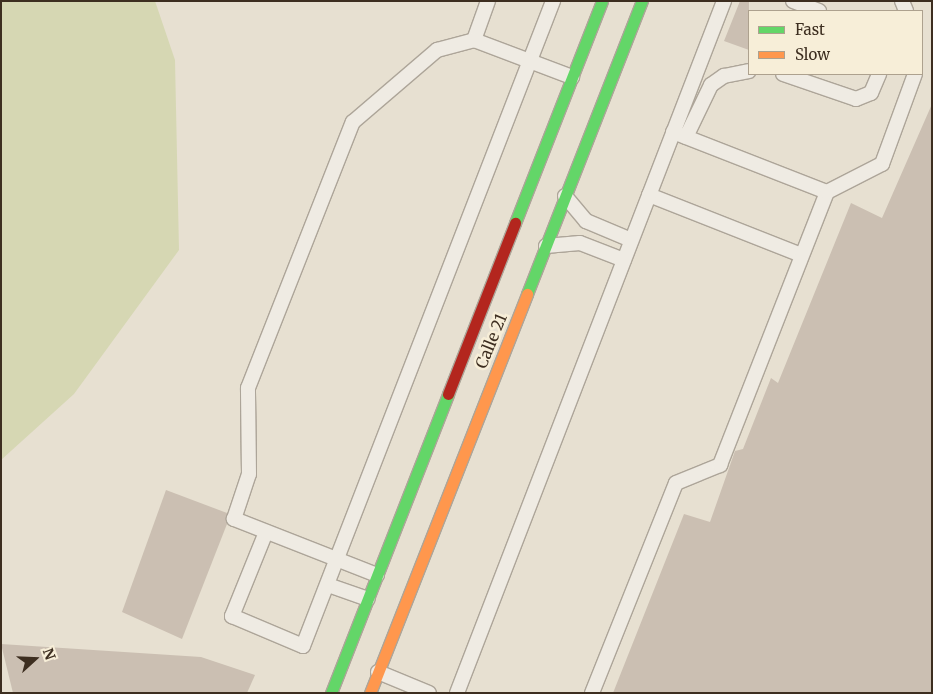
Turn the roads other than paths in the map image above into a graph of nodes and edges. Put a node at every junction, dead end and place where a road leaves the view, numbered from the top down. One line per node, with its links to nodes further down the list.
1 (488, 1): 8 (lane)
2 (553, 1): 9 (lane)
3 (602, 1): 14 (street, Calle 21)
4 (642, 1): 18 (street, Calle 21)
5 (724, 1): 15 (lane)
6 (793, 1): 7 (lane)
7 (816, 10)
8 (474, 40): 9 (lane); 26 (lane)
9 (532, 62): 14 (lane); 27 (lane)
10 (748, 71): 16 (lane)
11 (786, 75): 12 (lane)
12 (878, 75)
13 (915, 75): 17 (lane)
14 (572, 77): 24 (street, Calle 21)
15 (673, 132): 16 (lane); 19 (lane)
16 (686, 137): 17 (lane)
17 (827, 192): 22 (lane)
18 (565, 196): 20 (lane); 21 (street, Calle 21)
19 (649, 196): 20 (lane); 22 (lane)
20 (631, 240): 23 (lane)
21 (546, 246): 23 (lane); 25 (street, Calle 21)
22 (802, 255): 36 (lane)
23 (624, 260): 35 (lane)
24 (418, 471): 25 (street); 28 (street, Calle 21)
25 (444, 480): 31 (street, Calle 21)
26 (266, 532): 27 (lane); 29 (lane)
27 (338, 560): 28 (lane); 29 (lane)
28 (378, 575): 30 (street, Calle 21)
29 (328, 585): 30 (lane)
30 (368, 599): 32 (street, Calle 21)
31 (378, 672): 33 (street, Calle 21); 34 (lane)
32 (331, 693)
33 (370, 693)
34 (429, 693)
35 (457, 693)
36 (592, 693)

